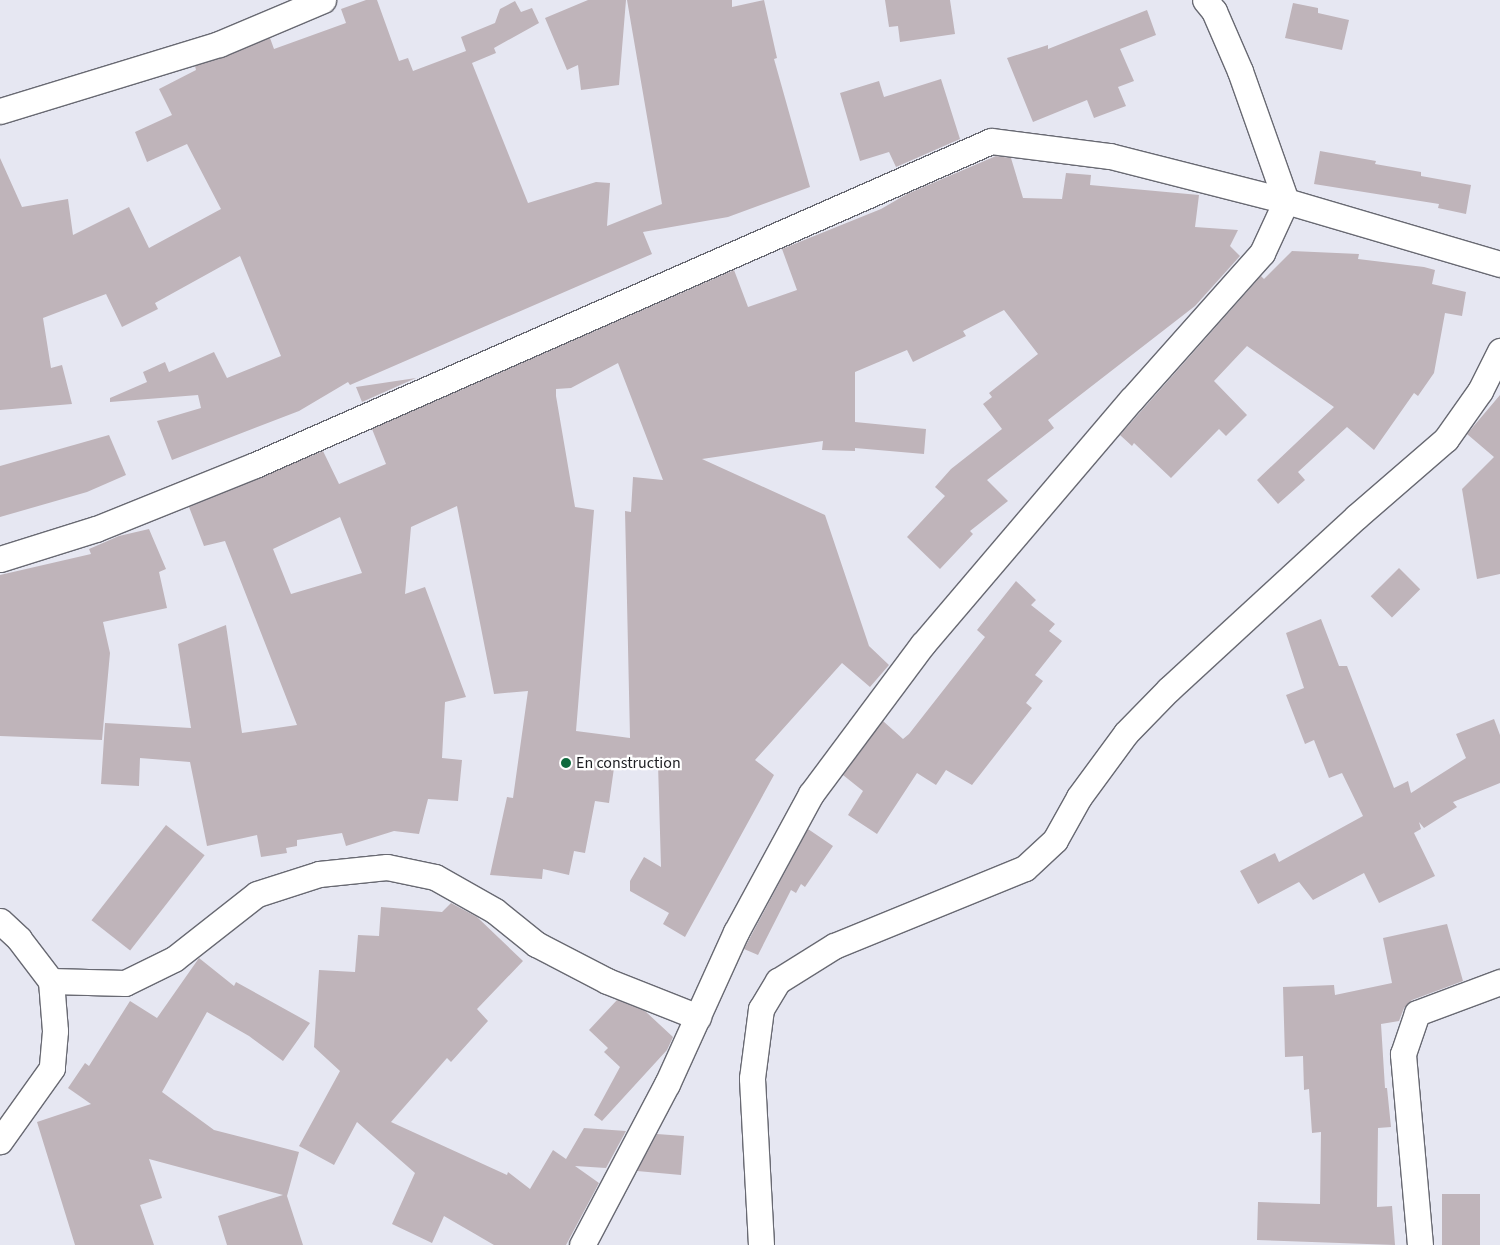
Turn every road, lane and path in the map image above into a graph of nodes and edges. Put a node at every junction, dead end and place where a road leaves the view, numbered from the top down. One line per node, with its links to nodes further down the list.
1 (323, 0): 3 (street)
2 (1205, 0): 4 (street)
3 (0, 111)
4 (1286, 200): 5 (street); 7 (street); 11 (street)
5 (1500, 264)
6 (1500, 351): 14 (street)
7 (0, 559)
8 (0, 921): 9 (street)
9 (51, 981): 11 (street); 12 (street)
10 (1500, 982): 15 (street)
11 (698, 1017): 13 (street)
12 (0, 1141)
13 (582, 1245)
14 (761, 1245)
15 (1420, 1245)

